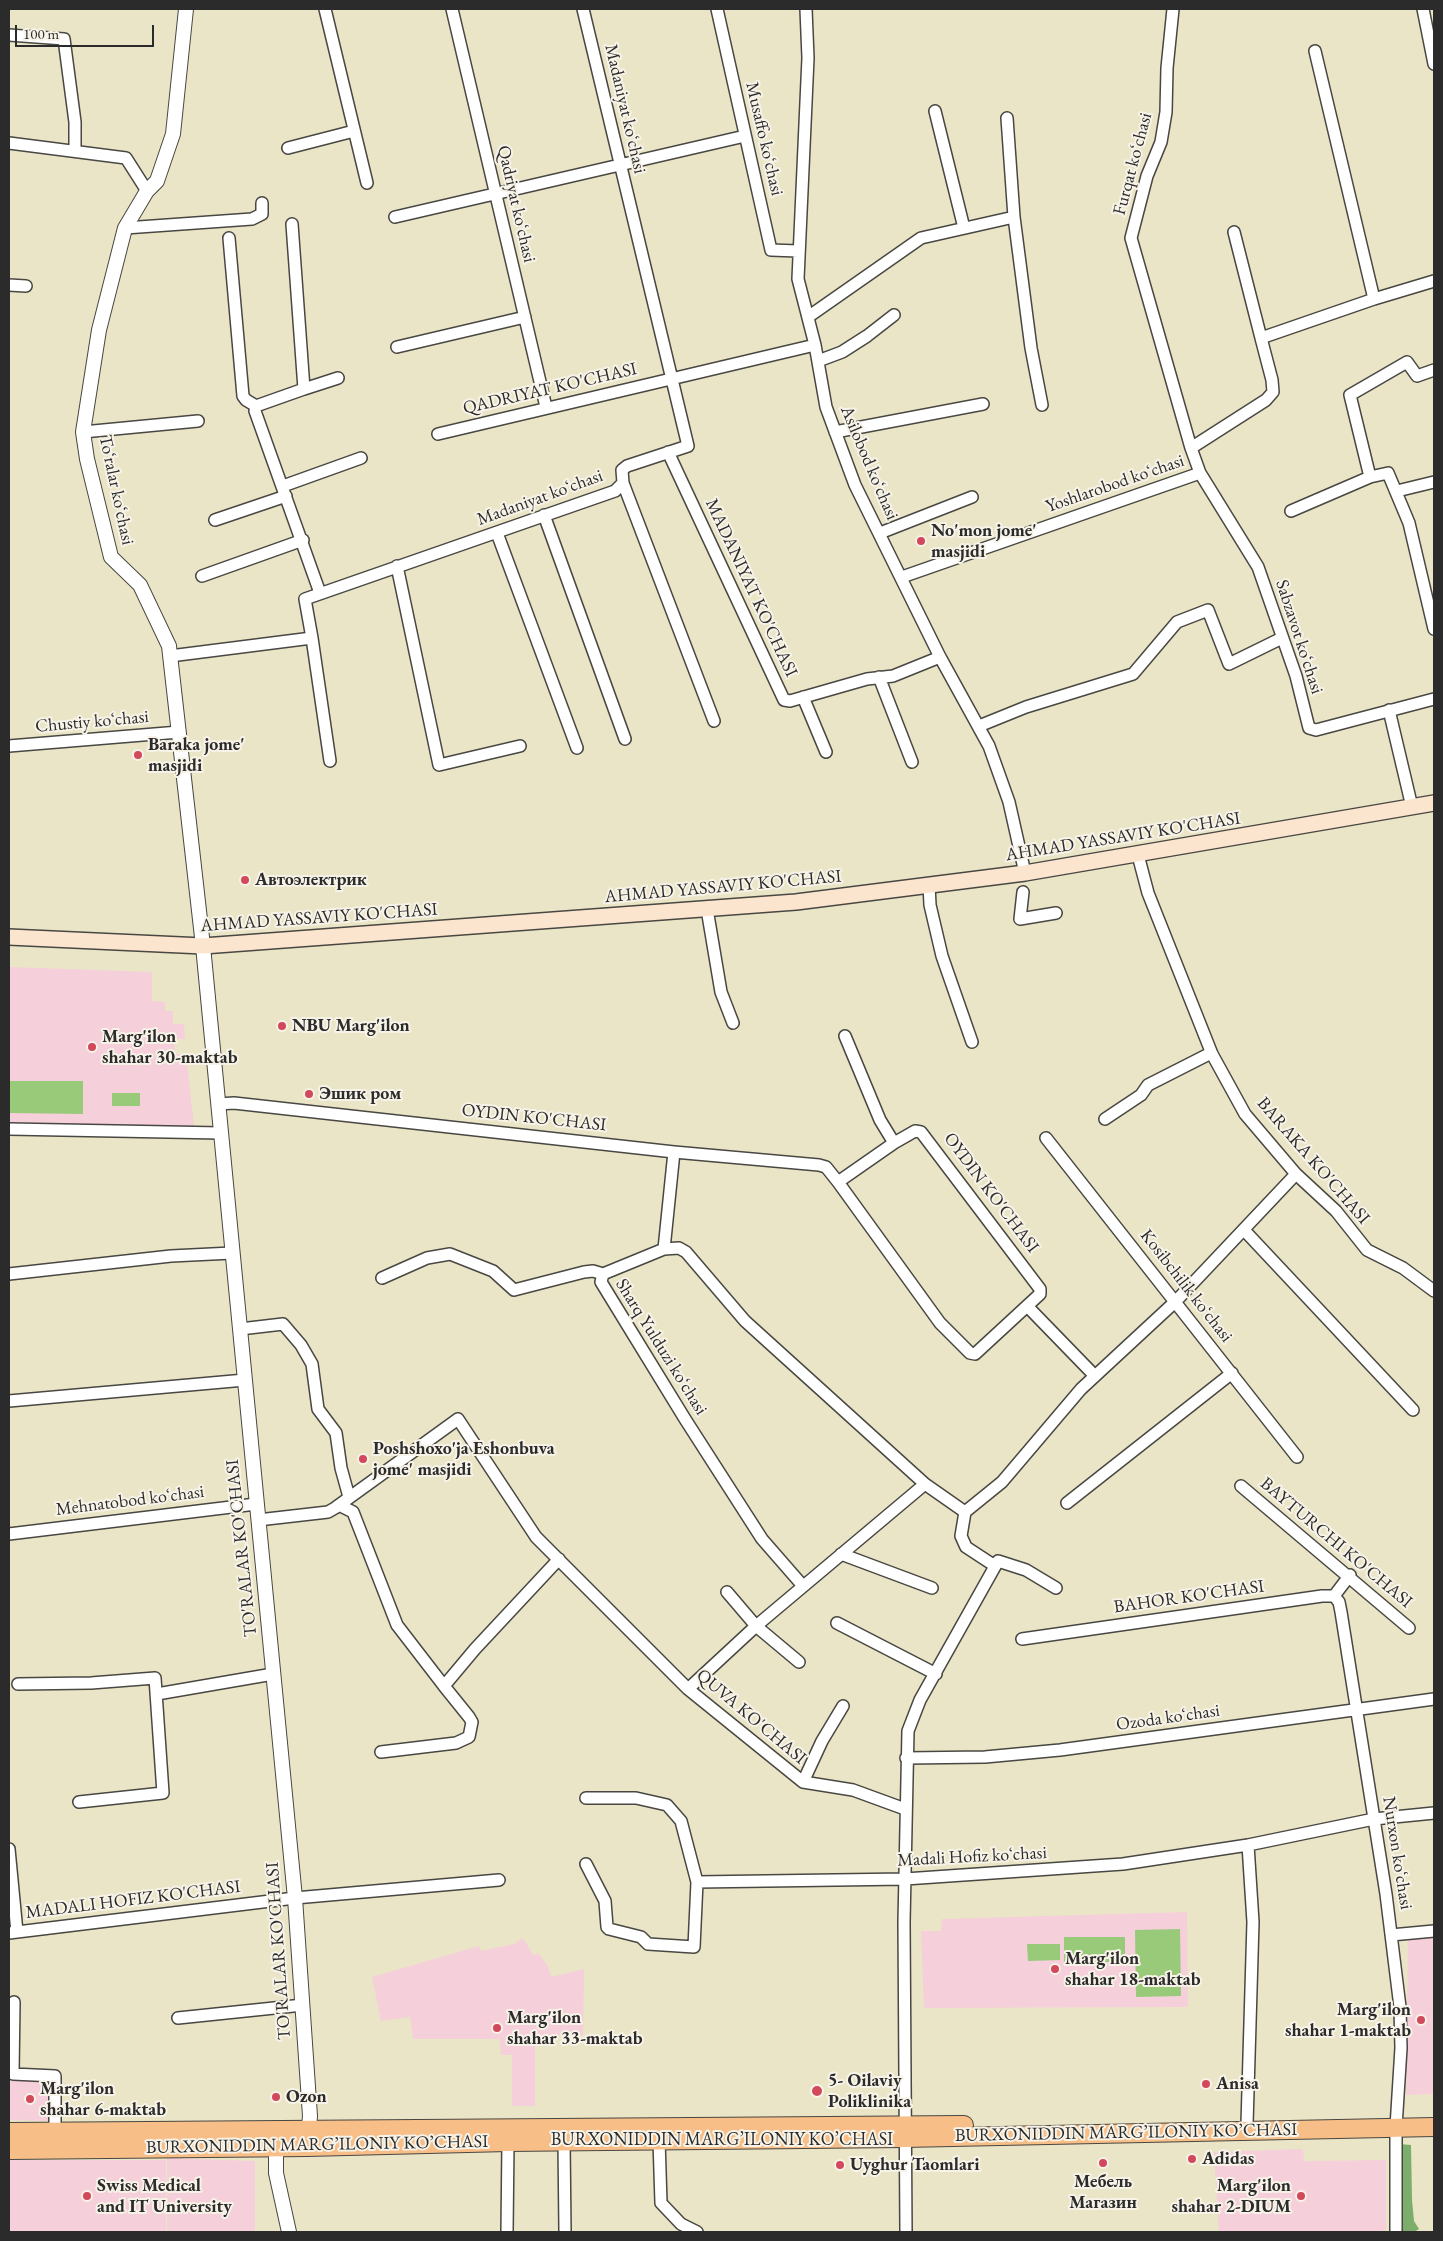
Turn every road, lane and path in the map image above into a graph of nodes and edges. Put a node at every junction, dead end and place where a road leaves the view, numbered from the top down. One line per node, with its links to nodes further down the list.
1 (186, 9): 21 (street, Toʻralar koʻchasi)
2 (325, 9): 14 (street)
3 (452, 9): 22 (street, Qadriyat koʻchasi)
4 (583, 9): 19 (street, Madaniyat koʻchasi)
5 (717, 9): 15 (street, Musaffo koʻchasi)
6 (806, 9): 32 (street, Asilobod koʻchasi)
7 (1173, 9): 31 (street, Furqat koʻchasi)
8 (1423, 9): 11 (street)
9 (9, 35): 18 (street)
10 (1315, 51): 36 (street)
11 (1434, 64)
12 (935, 111): 28 (street)
13 (1007, 118): 25 (street)
14 (354, 131): 17 (street); 20 (street)
15 (745, 136): 19 (street); 32 (street, Musaffo koʻchasi)
16 (9, 143): 18 (street)
17 (288, 148)
18 (75, 150): 21 (street)
19 (620, 164): 22 (street); 46 (street, Madaniyat koʻchasi)
20 (367, 183)
21 (146, 191): 27 (street, Toʻralar koʻchasi)
22 (496, 193): 24 (street); 38 (street, Qadriyat koʻchasi)
23 (262, 203): 27 (street)
24 (394, 217)
25 (1014, 217): 28 (street); 49 (street)
26 (292, 224): 47 (street)
27 (125, 228): 53 (street, Toʻralar koʻchasi)
28 (964, 228): 39 (street)
29 (1234, 232): 40 (street)
30 (230, 238): 50 (street)
31 (1131, 238): 56 (street, Yoshlarobod koʻchasi)
32 (798, 252): 39 (street, Asilobod koʻchasi)
33 (1434, 281): 36 (street)
34 (9, 285): 35 (street)
35 (26, 286)
36 (1374, 299): 40 (street)
37 (894, 315): 43 (street)
38 (525, 317): 42 (street); 51 (street, Qadriyat koʻchasi)
39 (808, 317): 41 (street, Asilobod koʻchasi)
40 (1260, 338): 56 (street, Yoshlarobod koʻchasi)
41 (815, 345): 43 (street, Asilobod koʻchasi); 46 (street, QADRIYAT KO'CHASI)
42 (397, 347)
43 (818, 361): 54 (street, Asilobod koʻchasi)
44 (1434, 370): 60 (street)
45 (338, 378): 47 (street)
46 (671, 378): 51 (street, QADRIYAT KO'CHASI); 57 (street, Madaniyat koʻchasi)
47 (304, 389): 50 (street)
48 (983, 404): 54 (street)
49 (1042, 405)
50 (256, 406): 63 (street)
51 (546, 407): 55 (street, QADRIYAT KO'CHASI)
52 (198, 420): 53 (street)
53 (83, 432): 79 (street, Toʻralar koʻchasi)
54 (835, 432): 70 (street, Asilobod koʻchasi)
55 (438, 434)
56 (1191, 448): 59 (street, Yoshlarobod koʻchasi)
57 (668, 452): 62 (street, Madaniyat koʻchasi); 82 (street, MADANIYAT KO'CHASI)
58 (361, 458): 63 (street)
59 (1200, 473): 74 (street, Yoshlarobod koʻchasi); 78 (street, Sabzavot koʻchasi)
60 (1370, 477): 64 (street); 66 (street)
61 (1434, 482): 64 (street)
62 (623, 483): 67 (street, Madaniyat koʻchasi); 85 (street)
63 (284, 491): 68 (street); 71 (street)
64 (1397, 492): 76 (street)
65 (972, 497): 70 (street)
66 (1292, 511)
67 (544, 515): 69 (street, Madaniyat koʻchasi); 88 (street)
68 (214, 520)
69 (497, 533): 72 (street, Madaniyat koʻchasi); 91 (street)
70 (880, 533): 74 (street, Asilobod koʻchasi)
71 (302, 540): 73 (street); 75 (street)
72 (397, 566): 75 (street, Madaniyat koʻchasi); 90 (street)
73 (202, 576)
74 (902, 577): 80 (street, Asilobod koʻchasi)
75 (320, 593): 77 (street, Madaniyat koʻchasi)
76 (1434, 629)
77 (312, 638): 79 (street); 93 (street)
78 (1282, 638): 84 (street, Sabzavot koʻchasi); 86 (street)
79 (170, 656): 87 (street, Toʻralar koʻchasi)
80 (940, 657): 81 (street, MADANIYAT KO'CHASI); 86 (street, Asilobod koʻchasi)
81 (879, 678): 82 (street, MADANIYAT KO'CHASI); 94 (street)
82 (803, 697): 92 (street)
83 (1434, 699): 84 (street, Sabzavot koʻchasi)
84 (1389, 710): 96 (street)
85 (714, 721)
86 (979, 726): 98 (street, Asilobod koʻchasi)
87 (179, 732): 89 (street, Chustiy koʻchasi); 104 (street, Toʻralar koʻchasi)
88 (626, 738)
89 (9, 746)
90 (520, 746)
91 (577, 748)
92 (826, 752)
93 (330, 761)
94 (912, 762)
95 (1434, 803): 96 (main road, AHMAD YASSAVIY KO'CHASI)
96 (1412, 807): 97 (main road, AHMAD YASSAVIY KO'CHASI)
97 (1138, 855): 98 (main road, AHMAD YASSAVIY KO'CHASI); 108 (street, BARAKA KO'CHASI)
98 (1025, 874): 99 (main road, AHMAD YASSAVIY KO'CHASI)
99 (929, 885): 101 (main road, AHMAD YASSAVIY KO'CHASI); 107 (street)
100 (1023, 892): 102 (street)
101 (707, 908): 104 (main road, AHMAD YASSAVIY KO'CHASI); 105 (street)
102 (1056, 914)
103 (9, 937): 104 (main road, AHMAD YASSAVIY KO'CHASI)
104 (203, 946): 109 (street, TO'RALAR KO'CHASI)
105 (733, 1024)
106 (845, 1036): 114 (street)
107 (972, 1042)
108 (1211, 1053): 110 (street); 116 (street, BARAKA KO'CHASI)
109 (218, 1104): 112 (street, TO'RALAR KO'CHASI); 115 (street, OYDIN KO'CHASI)
110 (1104, 1119)
111 (9, 1129): 112 (street)
112 (221, 1133): 120 (street, TO'RALAR KO'CHASI)
113 (1046, 1138): 125 (street, Kosibchilik koʻchasi)
114 (894, 1143): 117 (street, OYDIN KO'CHASI); 126 (street, OYDIN KO'CHASI)
115 (674, 1152): 117 (street, OYDIN KO'CHASI); 119 (street)
116 (1296, 1174): 118 (street); 124 (street, BARAKA KO'CHASI)
117 (838, 1182): 126 (street, OYDIN KO'CHASI)
118 (1244, 1230): 125 (street); 132 (street)
119 (664, 1249): 122 (street, Sharq Yulduzi koʻchasi); 134 (street)
120 (232, 1253): 121 (street); 127 (street, TO'RALAR KO'CHASI)
121 (9, 1274)
122 (603, 1274): 123 (street); 147 (street, Sharq Yulduzi koʻchasi)
123 (382, 1278)
124 (1434, 1292)
125 (1176, 1301): 128 (street, Kosibchilik koʻchasi); 129 (street)
126 (1028, 1307): 129 (street)
127 (240, 1329): 130 (street, TO'RALAR KO'CHASI); 136 (street)
128 (1232, 1373): 133 (street, Kosibchilik koʻchasi); 137 (street)
129 (1094, 1375): 140 (street)
130 (245, 1380): 131 (street); 138 (street, TO'RALAR KO'CHASI)
131 (9, 1401)
132 (1413, 1410)
133 (1297, 1457)
134 (925, 1484): 140 (street); 143 (street)
135 (1241, 1486): 146 (street, BAYTURCHI KO'CHASI)
136 (349, 1497): 139 (street); 144 (street, QUVA KO'CHASI)
137 (1067, 1503)
138 (256, 1504): 141 (street, TO'RALAR KO'CHASI); 142 (street, Mehnatobod koʻchasi)
139 (339, 1505): 141 (street); 160 (street)
140 (964, 1512): 145 (street)
141 (258, 1520): 157 (street, TO'RALAR KO'CHASI)
142 (9, 1534)
143 (841, 1554): 147 (street); 148 (street)
144 (559, 1559): 160 (street); 161 (street, QUVA KO'CHASI)
145 (995, 1566): 149 (street); 158 (street)
146 (1350, 1575): 151 (street); 154 (street, BAYTURCHI KO'CHASI)
147 (803, 1586): 153 (street)
148 (932, 1588)
149 (1056, 1588)
150 (727, 1592): 153 (street)
151 (1334, 1596): 155 (street, BAHOR KO'CHASI); 165 (street, Nurxon koʻchasi)
152 (837, 1623): 158 (street)
153 (756, 1626): 156 (street); 161 (street)
154 (1409, 1628)
155 (1022, 1639)
156 (799, 1662)
157 (273, 1674): 162 (street); 180 (street, TO'RALAR KO'CHASI)
158 (936, 1674): 167 (street)
159 (18, 1684): 162 (street)
160 (444, 1686): 166 (street)
161 (688, 1688): 168 (street, QUVA KO'CHASI)
162 (157, 1694): 170 (street)
163 (1434, 1699): 165 (street, Ozoda koʻchasi)
164 (843, 1706): 168 (street)
165 (1357, 1710): 167 (street, Ozoda koʻchasi); 173 (street, Nurxon koʻchasi)
166 (381, 1752)
167 (906, 1758): 171 (street)
168 (804, 1782): 171 (street, QUVA KO'CHASI)
169 (586, 1798): 179 (street)
170 (79, 1802)
171 (905, 1809): 177 (street)
172 (1434, 1813): 173 (street, Madali Hofiz koʻchasi)
173 (1374, 1819): 174 (street, Madali Hofiz koʻchasi); 183 (street, Nurxon koʻchasi)
174 (1248, 1845): 177 (street, Madali Hofiz koʻchasi); 189 (street)
175 (9, 1849): 182 (street)
176 (586, 1864): 179 (street)
177 (905, 1879): 179 (street, Madali Hofiz koʻchasi); 193 (street)
178 (500, 1880): 180 (street, MADALI HOFIZ KO'CHASI)
179 (697, 1882)
180 (295, 1898): 182 (street, MADALI HOFIZ KO'CHASI); 185 (street, TO'RALAR KO'CHASI)
181 (1434, 1931): 183 (street)
182 (13, 1932)
183 (1391, 1935): 188 (street, Nurxon koʻchasi)
184 (14, 2002): 192 (street)
185 (302, 2005): 186 (street); 195 (street, TO'RALAR KO'CHASI)
186 (178, 2018)
187 (1434, 2118): 188 (main road, BURXONIDDIN MARG’ILONIY KO’CHASI)
188 (1396, 2123): 189 (main road, BURXONIDDIN MARG’ILONIY KO’CHASI); 190 (main road, BURXONIDDIN MARG’ILONIY KO’CHASI); 193 (main road, BURXONIDDIN MARG’ILONIY KO’CHASI); 205 (street, Nurxon koʻchasi)
189 (1247, 2124): 193 (main road, BURXONIDDIN MARG’ILONIY KO’CHASI)
190 (1434, 2126)
191 (9, 2132): 192 (main road, BURXONIDDIN MARG’ILONIY KO’CHASI)
192 (55, 2132): 194 (main road, BURXONIDDIN MARG’ILONIY KO’CHASI)
193 (904, 2132): 195 (main road, BURXONIDDIN MARG’ILONIY KO’CHASI); 196 (main road, BURXONIDDIN MARG’ILONIY KO’CHASI); 204 (street)
194 (276, 2138): 195 (main road, BURXONIDDIN MARG’ILONIY KO’CHASI); 199 (main road, BURXONIDDIN MARG’ILONIY KO’CHASI); 200 (street)
195 (308, 2138): 198 (main road, BURXONIDDIN MARG’ILONIY KO’CHASI)
196 (659, 2140): 197 (main road, BURXONIDDIN MARG’ILONIY KO’CHASI); 203 (street)
197 (564, 2141): 198 (main road, BURXONIDDIN MARG’ILONIY KO’CHASI); 202 (street)
198 (508, 2142): 201 (street)
199 (9, 2150)
200 (289, 2232)
201 (507, 2232)
202 (565, 2232)
203 (697, 2232)
204 (906, 2232)
205 (1396, 2232)

